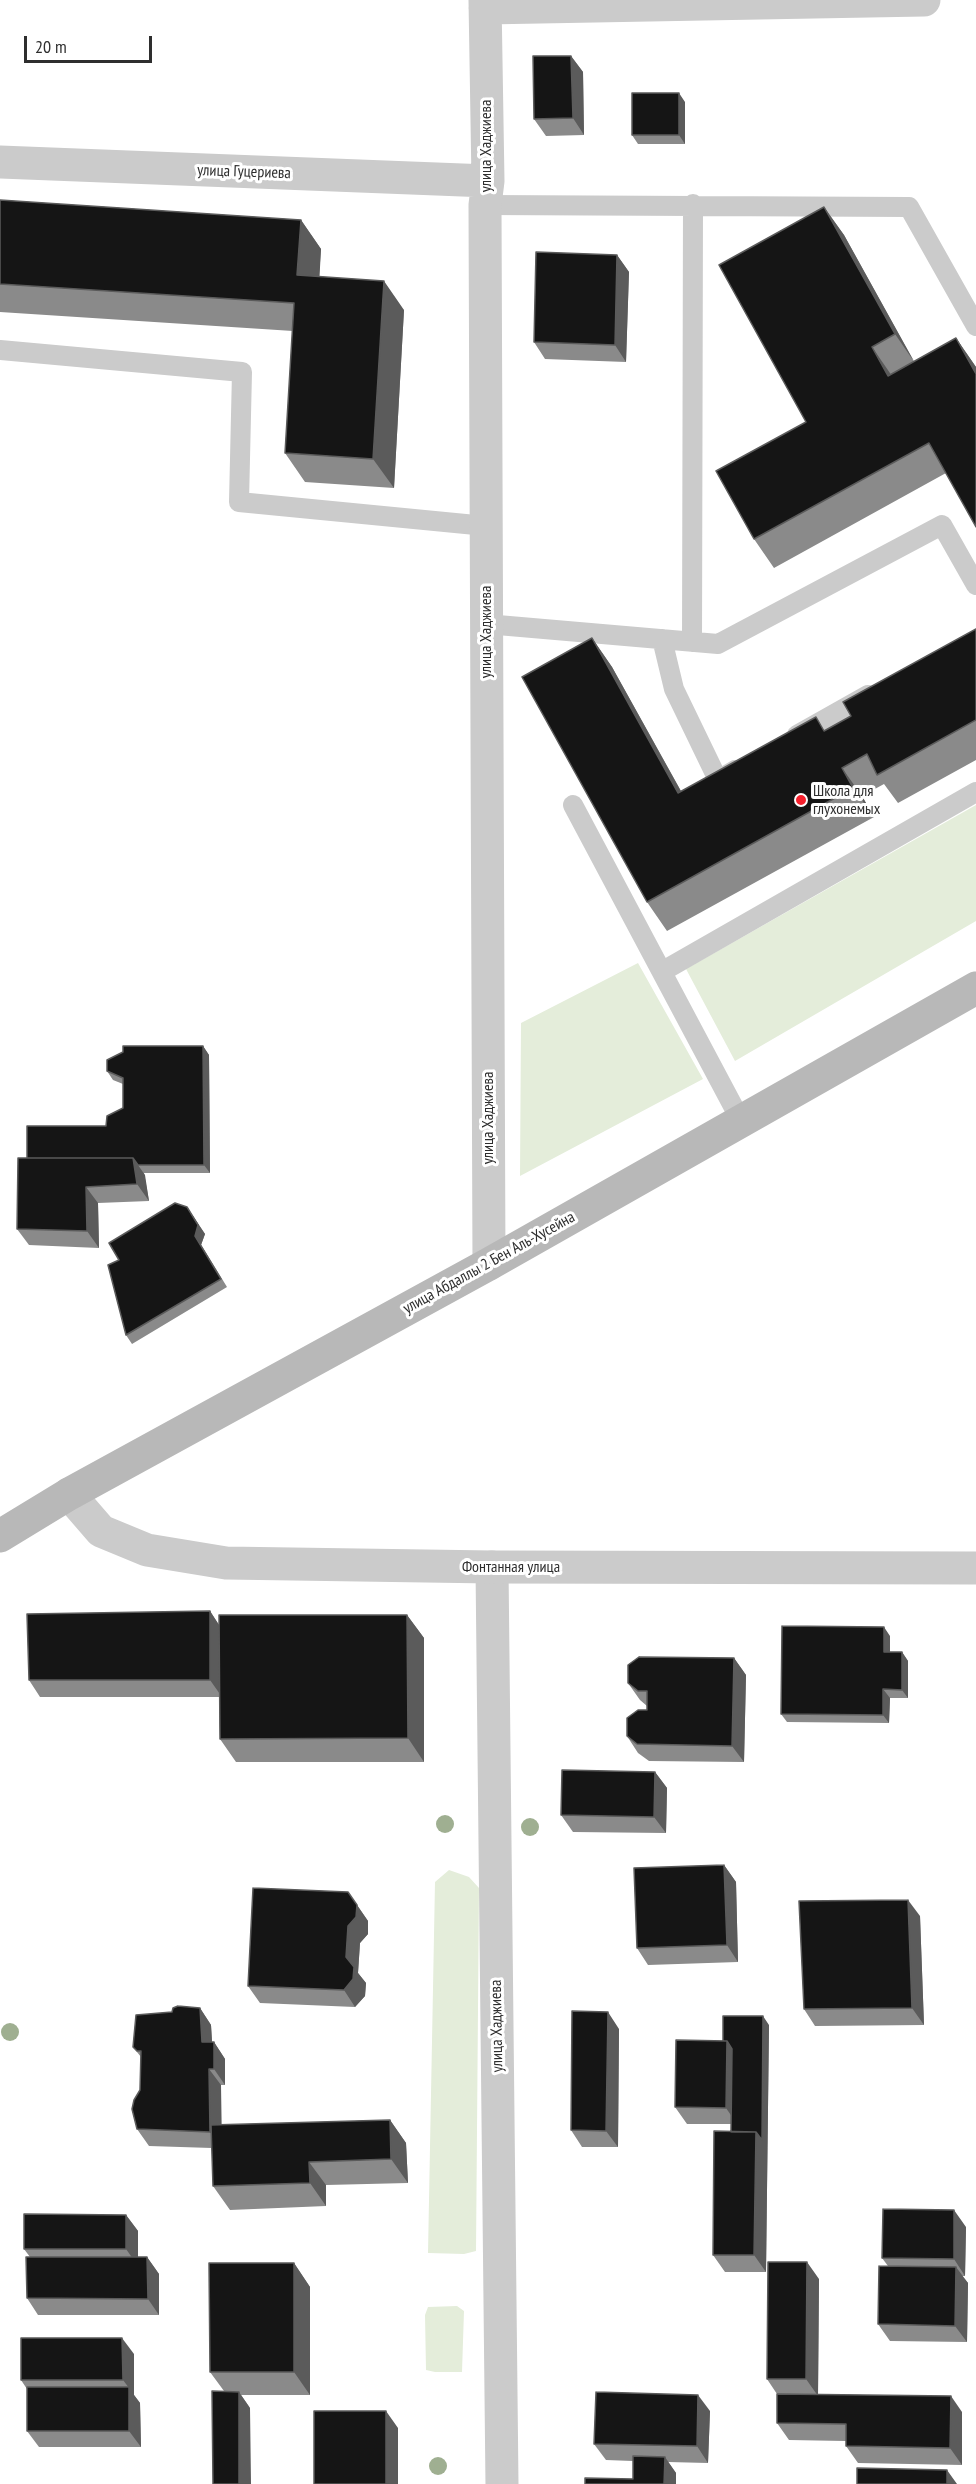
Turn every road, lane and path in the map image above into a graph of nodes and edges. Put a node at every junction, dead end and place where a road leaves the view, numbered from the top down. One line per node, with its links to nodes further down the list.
1 (924, 0): 2 (street)
2 (485, 4): 4 (street, улица Хаджиева)
3 (0, 162): 4 (street, улица Гуцериева)
4 (487, 193): 5 (lane); 8 (street, улица Хаджиева)
5 (693, 204): 6 (lane); 12 (lane)
6 (976, 326)
7 (0, 351): 8 (lane)
8 (486, 526): 10 (street, улица Хаджиева)
9 (976, 585): 12 (lane)
10 (486, 624): 11 (lane); 21 (street, улица Хаджиева)
11 (662, 639): 12 (lane); 15 (lane)
12 (692, 642)
13 (883, 687): 14 (lane)
14 (780, 745)
15 (749, 762)
16 (976, 792): 18 (lane)
17 (573, 805): 18 (lane)
18 (663, 971): 20 (lane)
19 (976, 988): 20 (main road, улица Абдаллы 2 Бен Аль-Хусейна)
20 (741, 1121): 21 (main road, улица Абдаллы 2 Бен Аль-Хусейна)
21 (489, 1264): 22 (main road, улица Абдаллы 2 Бен Аль-Хусейна)
22 (69, 1494): 23 (main road, улица Абдаллы 2 Бен Аль-Хусейна); 24 (street, Фонтанная улица)
23 (0, 1536)
24 (492, 1567): 25 (street, Фонтанная улица); 26 (street, улица Хаджиева)
25 (976, 1568)
26 (502, 2484)

